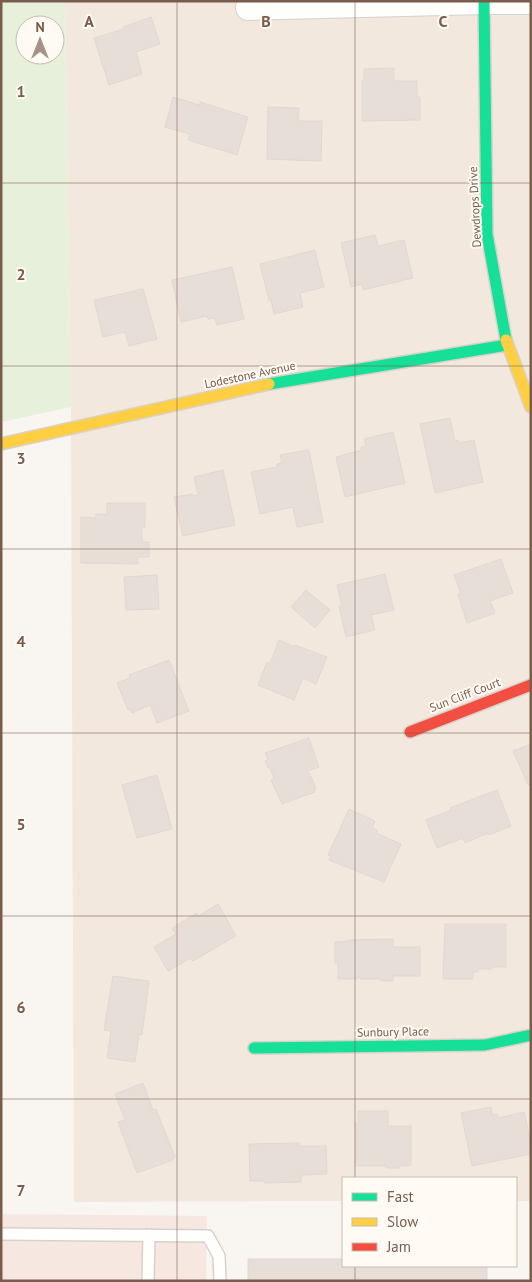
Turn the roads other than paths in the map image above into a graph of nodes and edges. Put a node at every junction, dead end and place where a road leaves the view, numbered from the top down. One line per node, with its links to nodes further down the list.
1 (484, 2): 2 (street); 3 (street); 4 (street, Dewdrops Drive)
2 (531, 2)
3 (248, 8)
4 (507, 345): 5 (street, Dewdrops Drive); 6 (street, Lodestone Avenue)
5 (531, 407)
6 (1, 444)
7 (531, 684): 8 (street, Sun Cliff Court)
8 (410, 732)
9 (531, 1035): 10 (street, Sunbury Place)
10 (254, 1048)
11 (1, 1234): 12 (lane)
12 (149, 1235): 13 (lane); 14 (lane)
13 (148, 1281)
14 (220, 1281)

